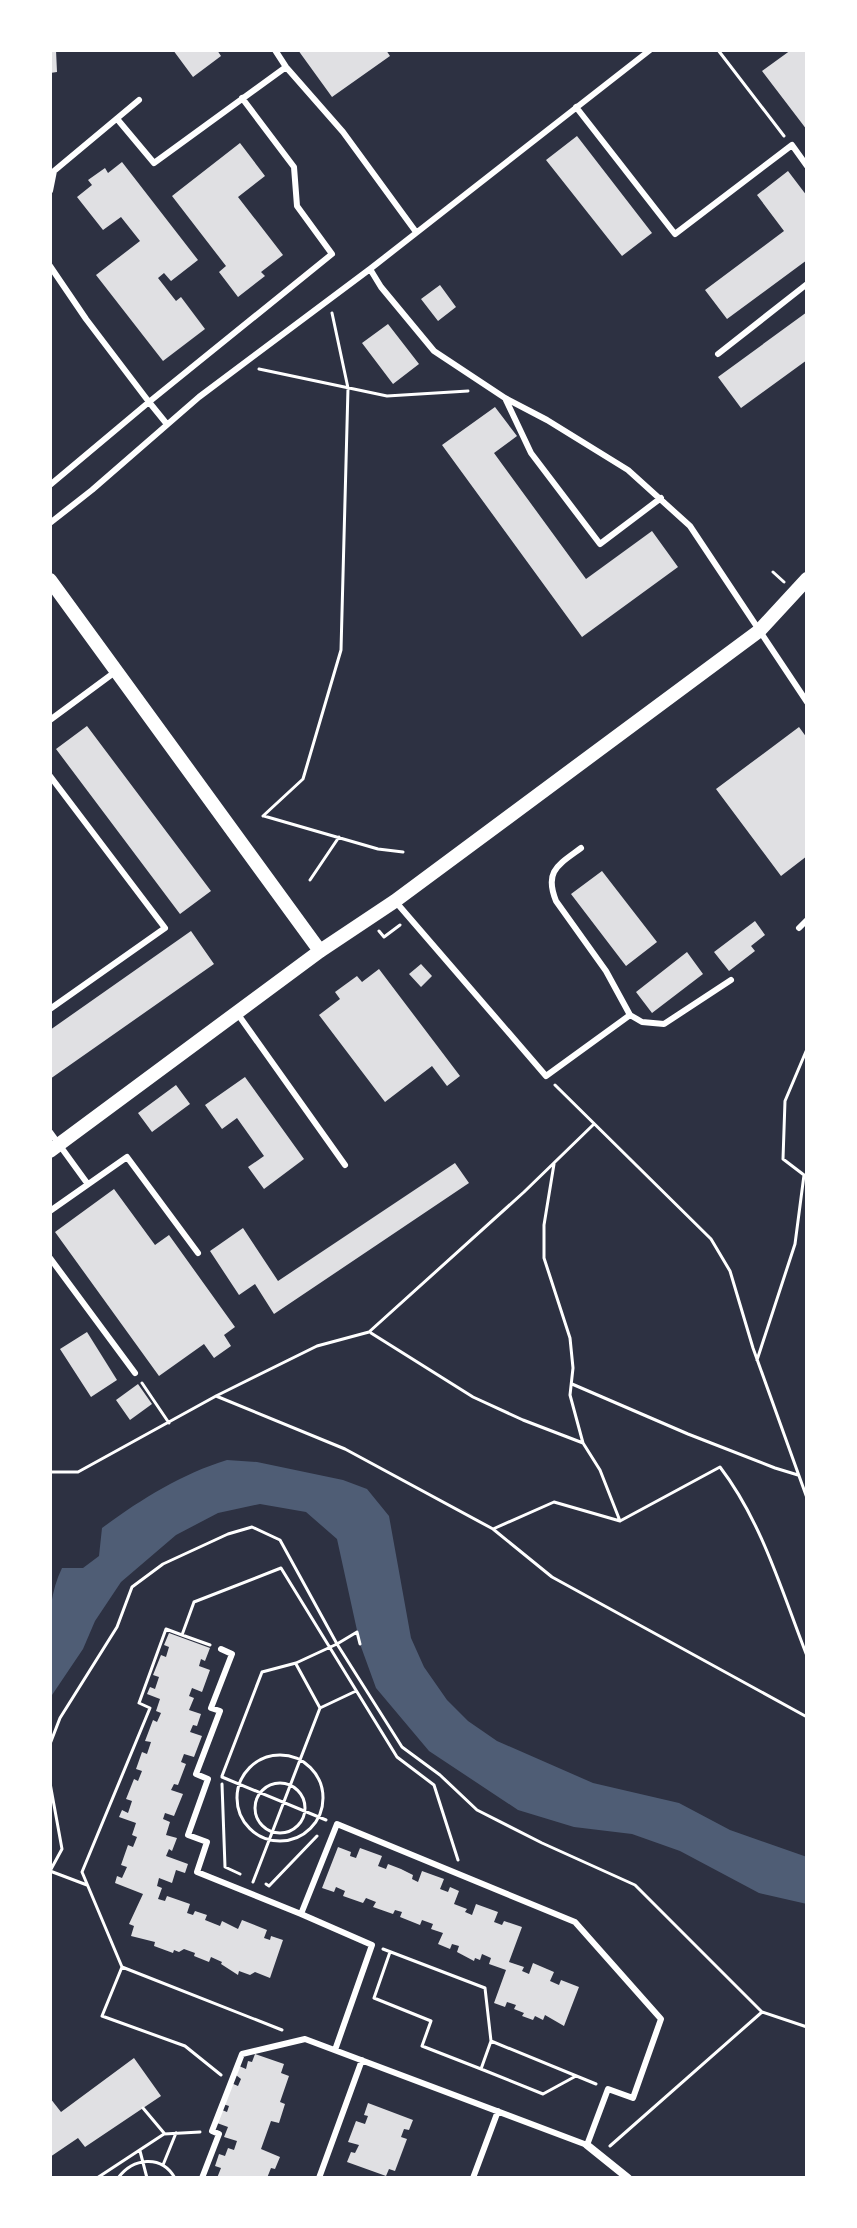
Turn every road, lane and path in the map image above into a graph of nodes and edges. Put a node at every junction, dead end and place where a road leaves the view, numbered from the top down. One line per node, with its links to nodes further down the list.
1 (276, 50): 4 (lane)
2 (650, 50): 7 (lane)
3 (718, 50): 9 (path)
4 (286, 67): 5 (lane); 12 (lane)
5 (242, 98): 8 (lane); 22 (lane)
6 (139, 100): 8 (lane)
7 (576, 107): 9 (lane); 12 (lane)
8 (118, 120): 11 (lane)
9 (792, 145): 10 (lane)
10 (807, 166)
11 (50, 191)
12 (416, 232): 14 (lane)
13 (50, 266): 22 (lane)
14 (370, 269): 16 (lane); 20 (lane)
15 (807, 284): 17 (lane)
16 (329, 299): 18 (lane); 19 (path)
17 (718, 354)
18 (241, 365): 19 (path); 23 (lane)
19 (348, 388): 20 (path); 36 (path)
20 (492, 389): 21 (lane)
21 (505, 398): 25 (lane); 25 (lane)
22 (149, 402): 23 (lane); 24 (lane)
23 (166, 423): 26 (lane)
24 (50, 485)
25 (661, 498): 31 (lane)
26 (50, 523)
27 (773, 572): 30 (path)
28 (807, 579): 31 (street)
29 (50, 580): 32 (street)
30 (787, 584)
31 (759, 631): 33 (lane); 40 (street)
32 (116, 671): 34 (lane); 45 (street)
33 (807, 702)
34 (50, 720)
35 (50, 776): 47 (lane)
36 (339, 837): 38 (path); 39 (path)
37 (581, 848): 49 (lane)
38 (403, 852)
39 (310, 880)
40 (395, 901): 45 (street); 51 (lane)
41 (807, 920): 42 (lane)
42 (799, 928)
43 (395, 929): 44 (path)
44 (379, 931)
45 (320, 951): 48 (street)
46 (731, 980): 49 (lane)
47 (50, 1009)
48 (237, 1013): 53 (street); 55 (lane)
49 (630, 1015): 51 (lane)
50 (807, 1049): 61 (path)
51 (546, 1076): 52 (path)
52 (594, 1124): 54 (path); 61 (path)
53 (53, 1142): 56 (lane)
54 (554, 1162): 60 (path); 63 (path)
55 (345, 1165)
56 (87, 1183): 57 (lane); 58 (lane)
57 (50, 1211)
58 (198, 1253)
59 (50, 1258): 62 (lane)
60 (369, 1332): 64 (path); 66 (path)
61 (757, 1360): 68 (path)
62 (135, 1373): 65 (path)
63 (572, 1384): 66 (path); 68 (path)
64 (216, 1396): 65 (path); 71 (path)
65 (170, 1424): 67 (path)
66 (583, 1443): 70 (path)
67 (50, 1472)
68 (799, 1475): 69 (path)
69 (807, 1498)
70 (620, 1521): 71 (path); 77 (path)
71 (493, 1529): 81 (path)
72 (182, 1635): 75 (path); 76 (path); 98 (path)
73 (337, 1644): 74 (path); 75 (path); 82 (path); 104 (path)
74 (360, 1644)
75 (329, 1648): 78 (path); 79 (path)
76 (221, 1649): 99 (lane)
77 (807, 1656)
78 (296, 1663): 80 (path); 84 (path)
79 (356, 1691): 80 (path); 96 (path)
80 (320, 1708): 83 (path)
81 (807, 1717)
82 (50, 1744)
83 (299, 1759): 86 (path); 87 (path); 91 (path)
84 (221, 1777): 86 (path); 95 (path)
85 (50, 1783): 98 (path)
86 (239, 1784): 88 (path); 94 (path)
87 (290, 1786): 88 (path); 89 (path); 90 (path)
88 (261, 1793): 89 (path); 93 (path)
89 (284, 1802): 90 (path); 93 (path)
90 (304, 1811): 91 (path); 93 (path)
91 (319, 1816): 92 (path); 94 (path)
92 (334, 1823): 96 (lane); 97 (path); 100 (lane)
93 (273, 1832): 94 (path)
94 (269, 1840): 97 (path)
95 (240, 1873)
96 (462, 1876): 113 (lane)
97 (254, 1880): 99 (path)
98 (87, 1885): 103 (path)
99 (249, 1893): 100 (lane)
100 (301, 1914): 101 (lane)
101 (372, 1945): 102 (path); 108 (lane)
102 (390, 1952): 107 (path); 110 (path)
103 (122, 1967): 106 (path); 112 (path)
104 (762, 2012): 105 (path); 121 (path)
105 (807, 2027)
106 (305, 2039): 108 (lane); 112 (lane)
107 (491, 2041): 110 (path); 111 (path)
108 (335, 2050): 109 (lane)
109 (362, 2060): 115 (lane); 129 (lane)
110 (481, 2069): 111 (path)
111 (577, 2076): 113 (path)
112 (231, 2083): 116 (lane)
113 (608, 2089): 119 (lane)
114 (143, 2108): 118 (path)
115 (498, 2111): 119 (lane); 130 (lane)
116 (212, 2131): 117 (path); 128 (lane)
117 (176, 2133): 118 (path); 123 (path)
118 (164, 2134): 120 (path)
119 (587, 2145): 121 (street)
120 (140, 2150): 122 (path); 124 (path)
121 (599, 2157): 131 (street)
122 (143, 2161): 123 (path); 125 (path); 126 (path)
123 (163, 2165): 127 (path)
124 (97, 2178)
125 (118, 2178)
126 (147, 2178)
127 (175, 2178)
128 (202, 2178)
129 (319, 2178)
130 (473, 2178)
131 (628, 2178)

